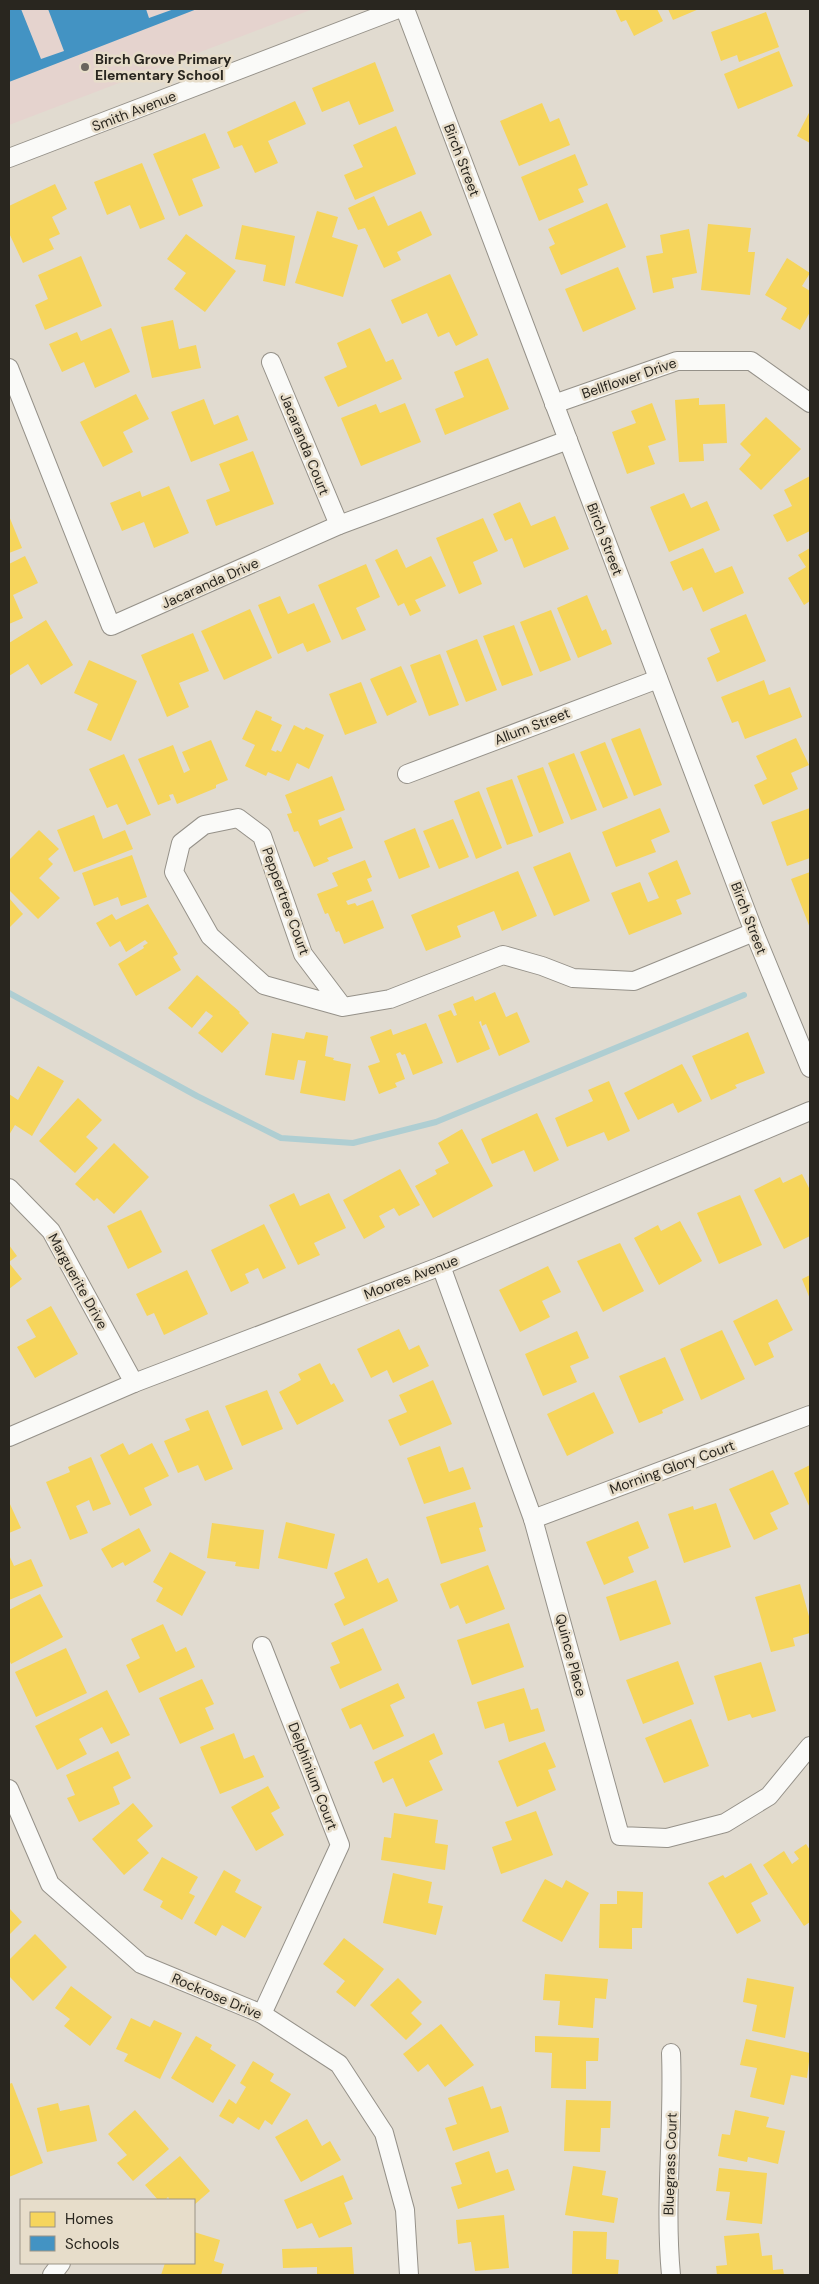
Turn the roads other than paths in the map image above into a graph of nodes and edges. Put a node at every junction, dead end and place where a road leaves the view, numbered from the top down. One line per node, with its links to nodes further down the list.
1 (398, 9): 3 (street, Smith Avenue)
2 (405, 9): 7 (street, Birch Street)
3 (9, 158)
4 (271, 362): 9 (street, Jacaranda Court)
5 (9, 368): 9 (street, Jacaranda Drive)
6 (810, 403): 7 (street, Bellflower Drive)
7 (554, 404): 8 (street, Birch Street)
8 (568, 440): 9 (street, Jacaranda Drive); 10 (street, Birch Street)
9 (339, 525)
10 (658, 679): 11 (street, Allum Street); 12 (street, Birch Street)
11 (407, 774)
12 (754, 932): 13 (street, Peppertree Court); 14 (street, Birch Street)
13 (343, 1007): 13 (street, Peppertree Court)
14 (810, 1068)
15 (810, 1111): 17 (street, Moores Avenue)
16 (9, 1188): 18 (street, Marguerite Drive)
17 (440, 1266): 18 (street, Moores Avenue); 21 (street, Quince Place)
18 (134, 1383): 20 (street, Moores Avenue)
19 (810, 1415): 21 (street, Morning Glory Court)
20 (9, 1437)
21 (533, 1519): 23 (street, Quince Place)
22 (262, 1646): 25 (street, Delphinium Court)
23 (810, 1746)
24 (9, 1789): 25 (street, Rockrose Drive)
25 (262, 2014): 29 (street, Rockrose Drive)
26 (671, 2053): 30 (street, Bluegrass Court)
27 (60, 2264): 28 (street)
28 (52, 2275)
29 (409, 2275)
30 (671, 2275)

